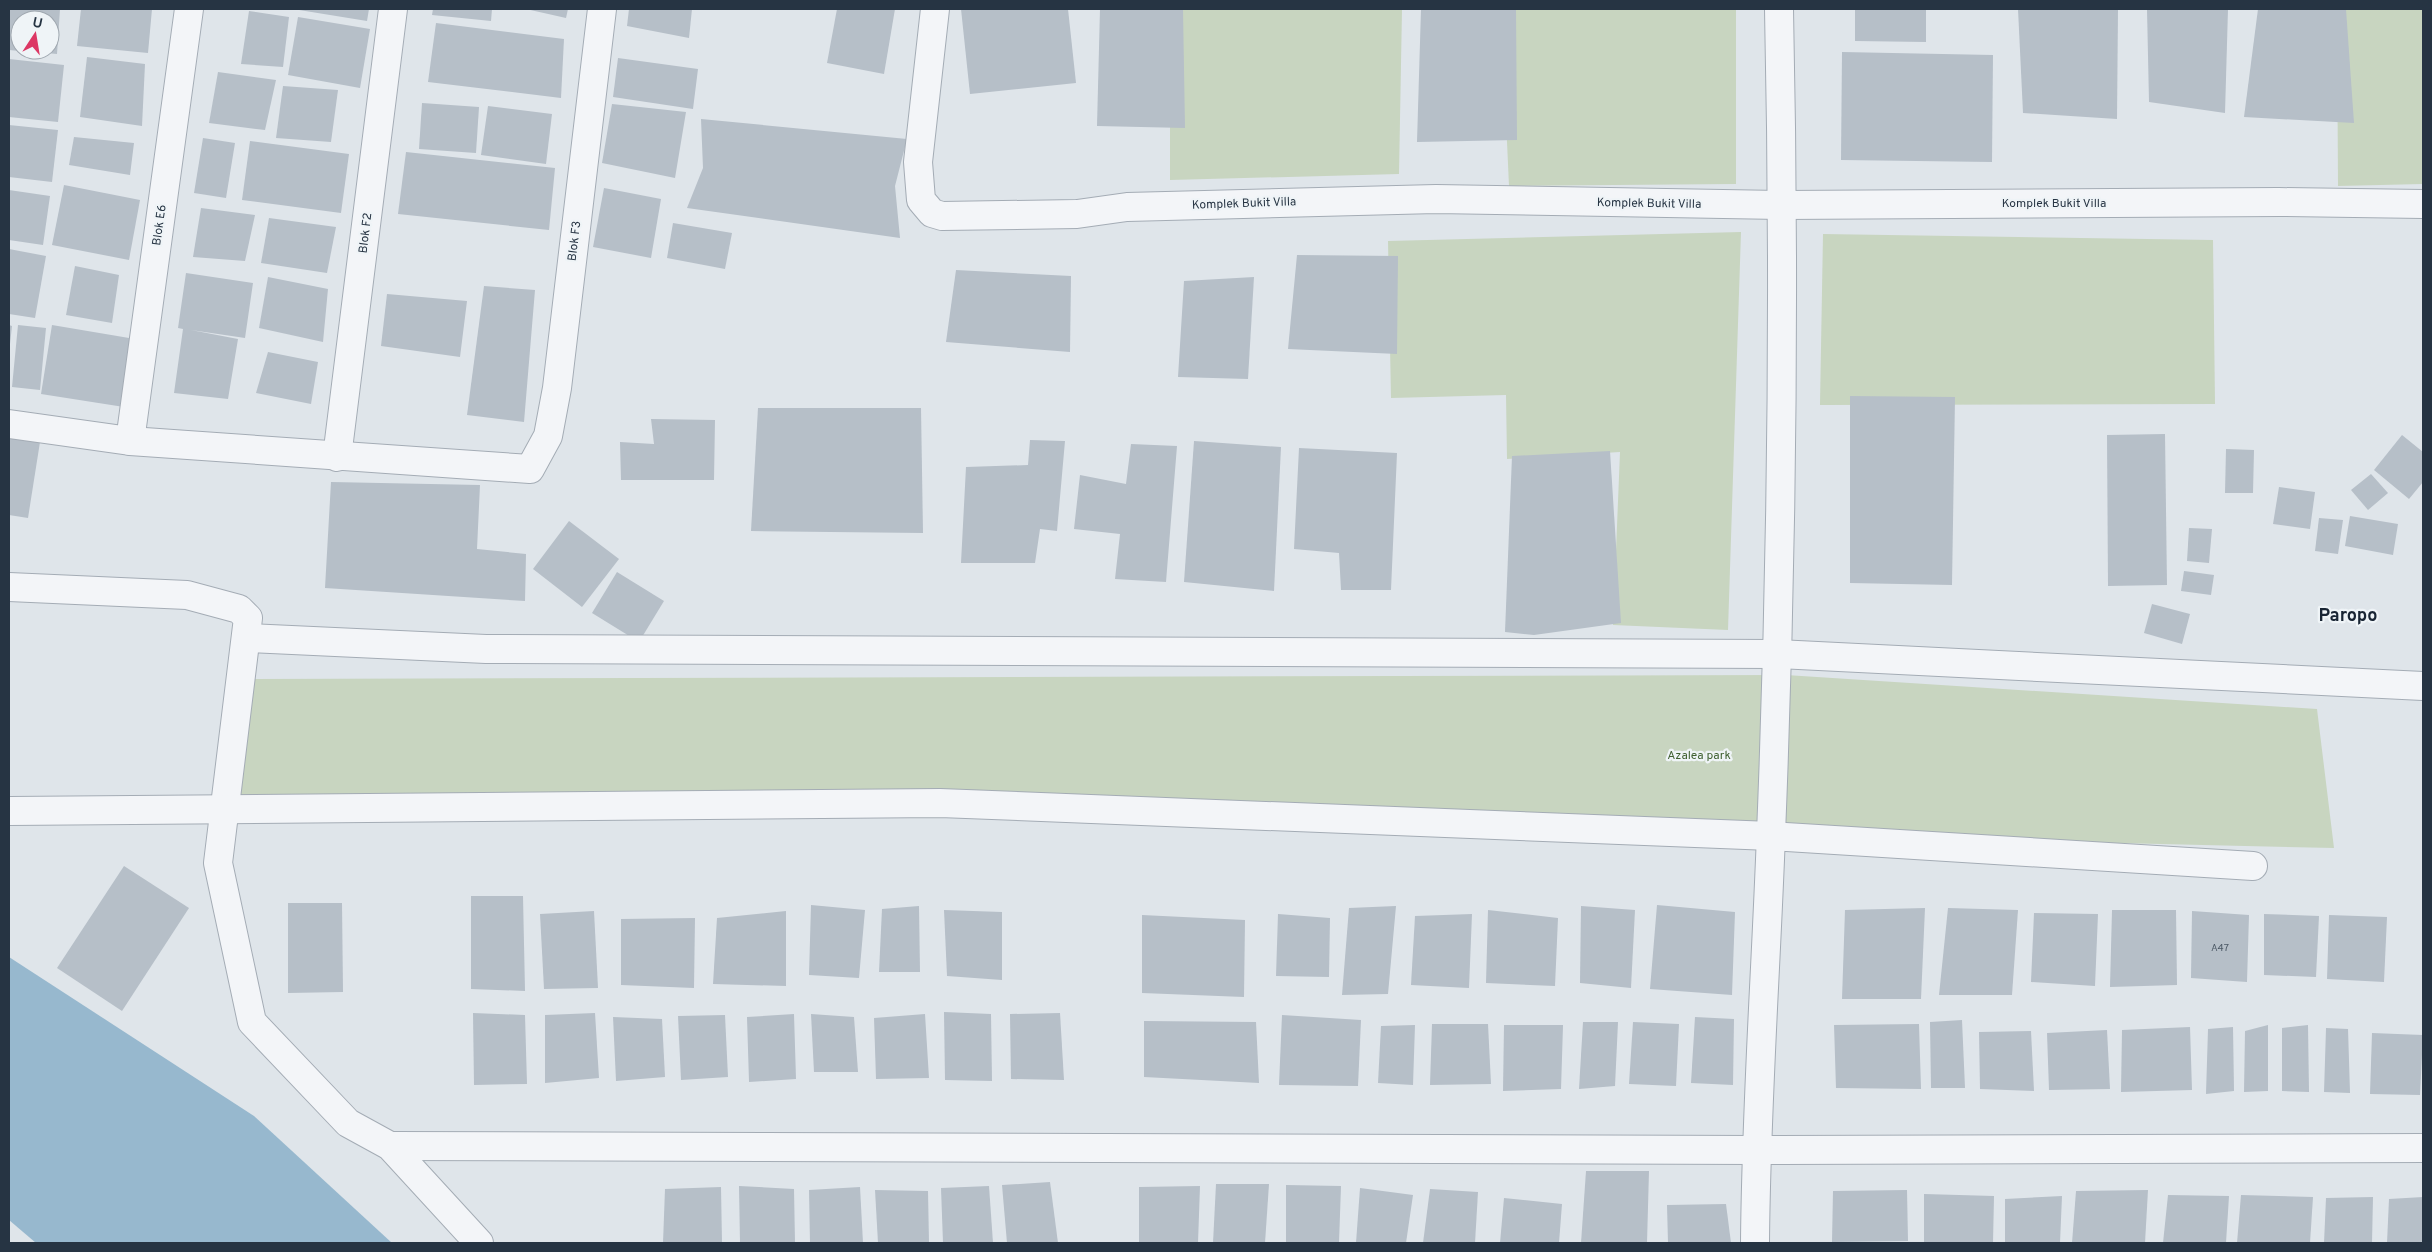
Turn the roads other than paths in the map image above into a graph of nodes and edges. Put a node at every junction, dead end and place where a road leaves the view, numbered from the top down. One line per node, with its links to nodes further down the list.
1 (189, 9): 9 (street, Blok E6)
2 (393, 9): 10 (street, Blok F2)
3 (602, 9): 10 (street, Blok F3)
4 (935, 9): 7 (street, Komplek Bukit Villa)
5 (1779, 9): 7 (street)
6 (2423, 204): 7 (street, Komplek Bukit Villa)
7 (1783, 205): 13 (street)
8 (9, 424): 9 (street)
9 (130, 441): 10 (street)
10 (337, 457)
11 (9, 587): 12 (street)
12 (247, 638): 13 (street); 15 (street)
13 (1776, 654): 14 (street); 17 (street)
14 (2423, 686)
15 (225, 808): 16 (street); 17 (street); 19 (street)
16 (9, 811)
17 (1771, 836): 18 (street); 21 (street)
18 (2253, 866)
19 (390, 1146): 21 (street); 22 (street)
20 (2423, 1148): 21 (street)
21 (1756, 1150): 23 (street)
22 (479, 1243)
23 (1755, 1243)

